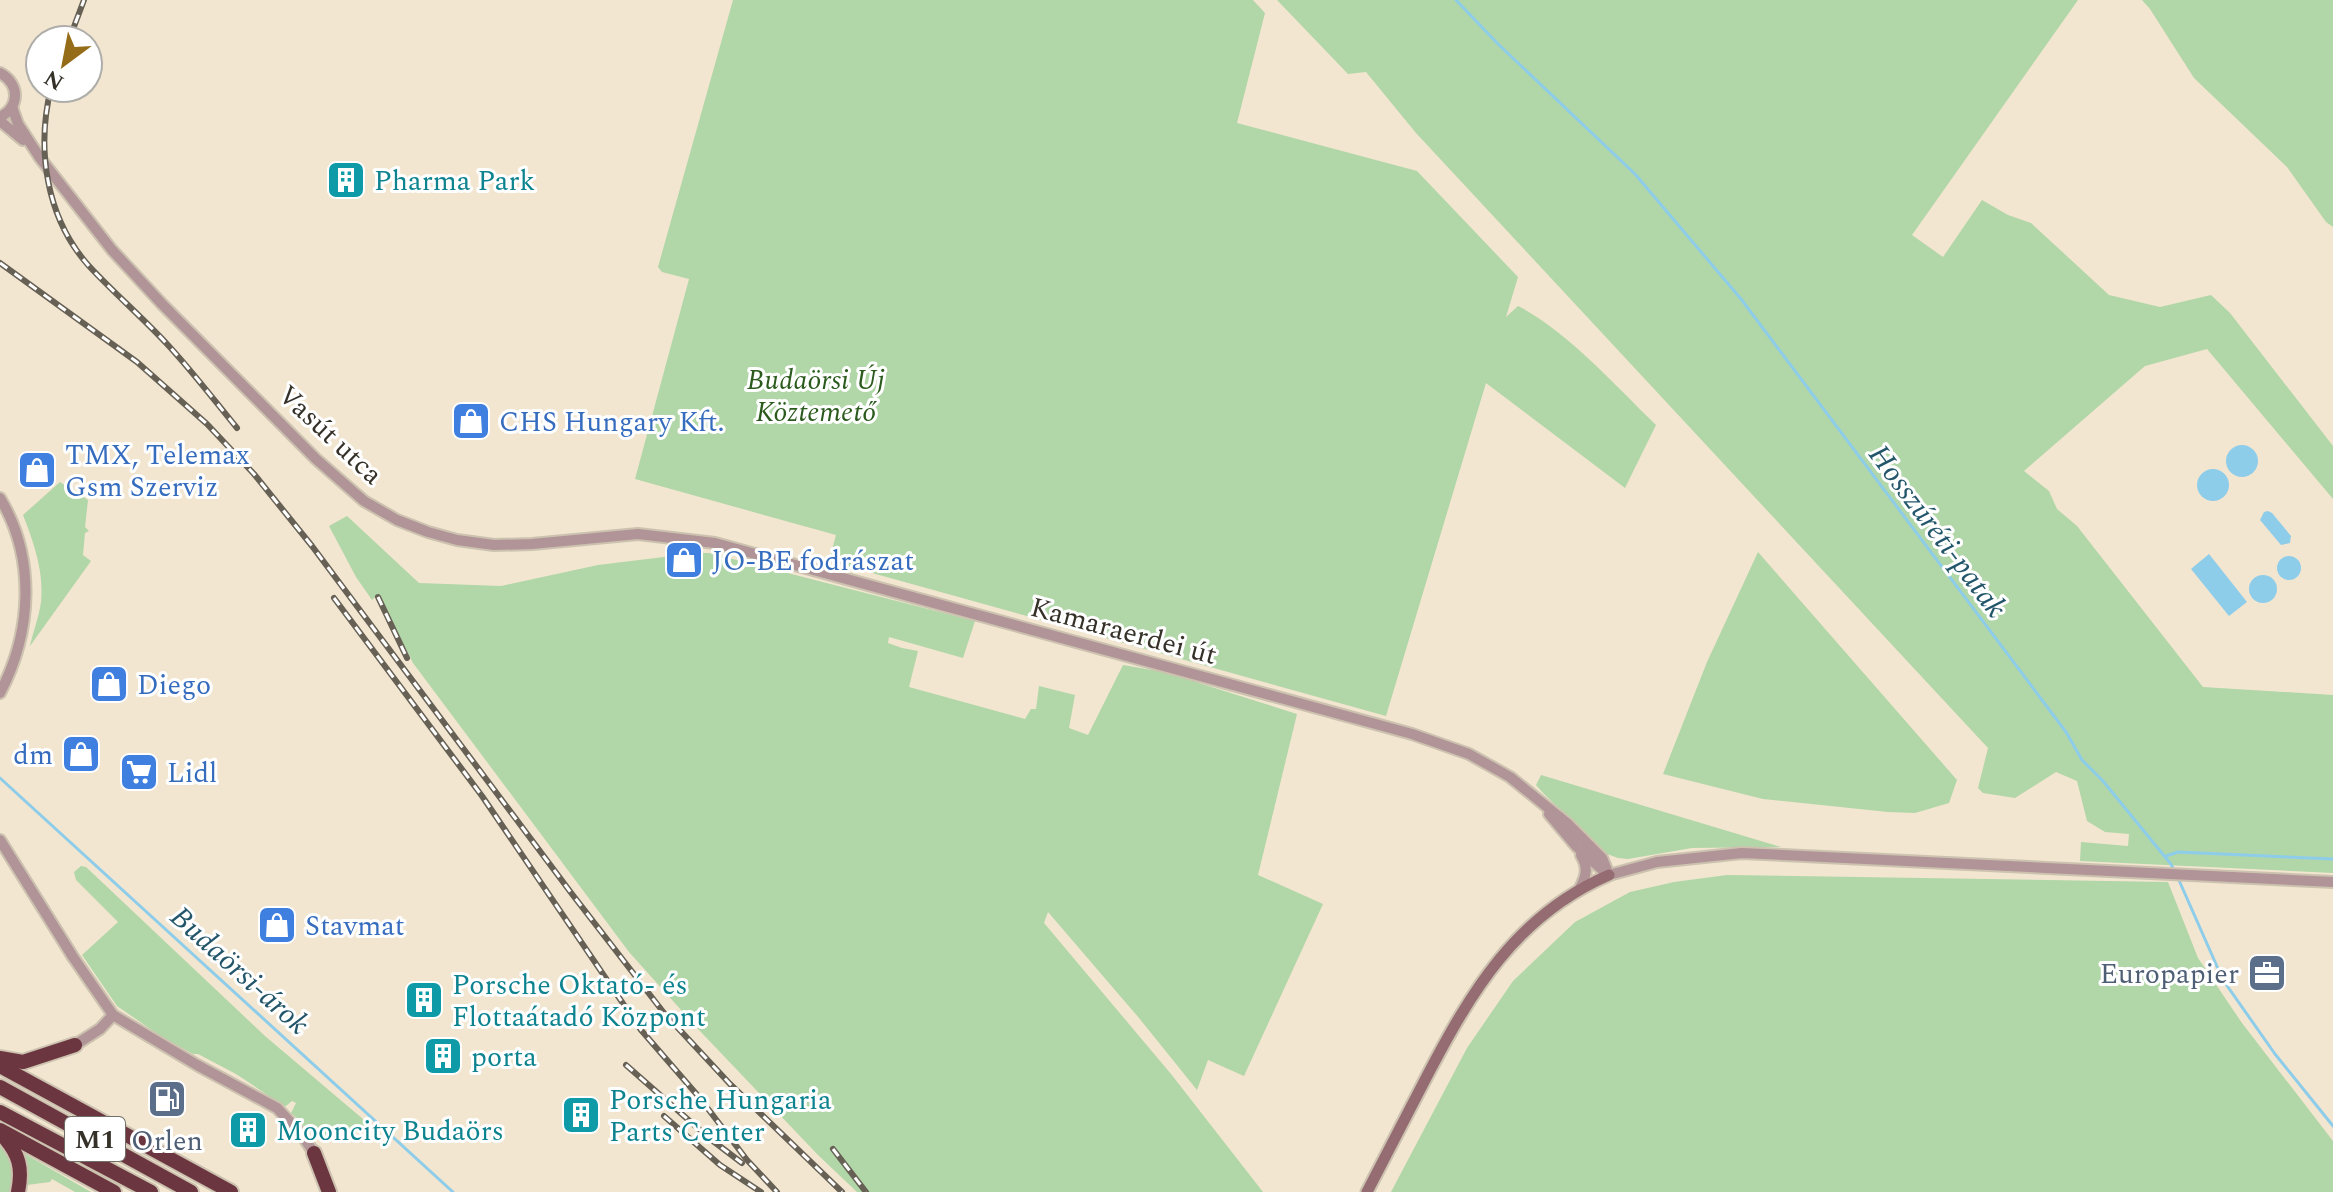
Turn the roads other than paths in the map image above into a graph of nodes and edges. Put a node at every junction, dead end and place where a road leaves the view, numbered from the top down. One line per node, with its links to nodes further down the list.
1 (0, 73): 2 (street, Vasút utca)
2 (12, 107): 3 (street, Vasút utca); 4 (street, Vasút utca)
3 (0, 119): 4 (street, Vasút utca)
4 (40, 158): 6 (street, Vasút utca)
5 (0, 498): 7 (street)
6 (689, 539): 8 (street, Kamaraerdei út)
7 (0, 693)
8 (1535, 797): 10 (street, Kamaraerdei út); 11 (street, Kamaraerdei út)
9 (0, 840): 14 (street)
10 (1576, 846): 11 (street, Kamaraerdei út); 13 (street, Kamaraerdei út)
11 (1609, 875): 12 (street); 13 (main road)
12 (2333, 882)
13 (1580, 888): 28 (main road)
14 (113, 1015): 15 (street); 21 (street)
15 (75, 1045): 16 (highway)
16 (0, 1058)
17 (0, 1066): 26 (highway)
18 (0, 1087): 25 (highway, M1)
19 (0, 1112): 24 (highway, M1)
20 (0, 1132): 22 (highway); 23 (highway)
21 (314, 1153): 27 (highway)
22 (18, 1192)
23 (114, 1192)
24 (151, 1192)
25 (191, 1192)
26 (231, 1192)
27 (329, 1192)
28 (1367, 1192)

